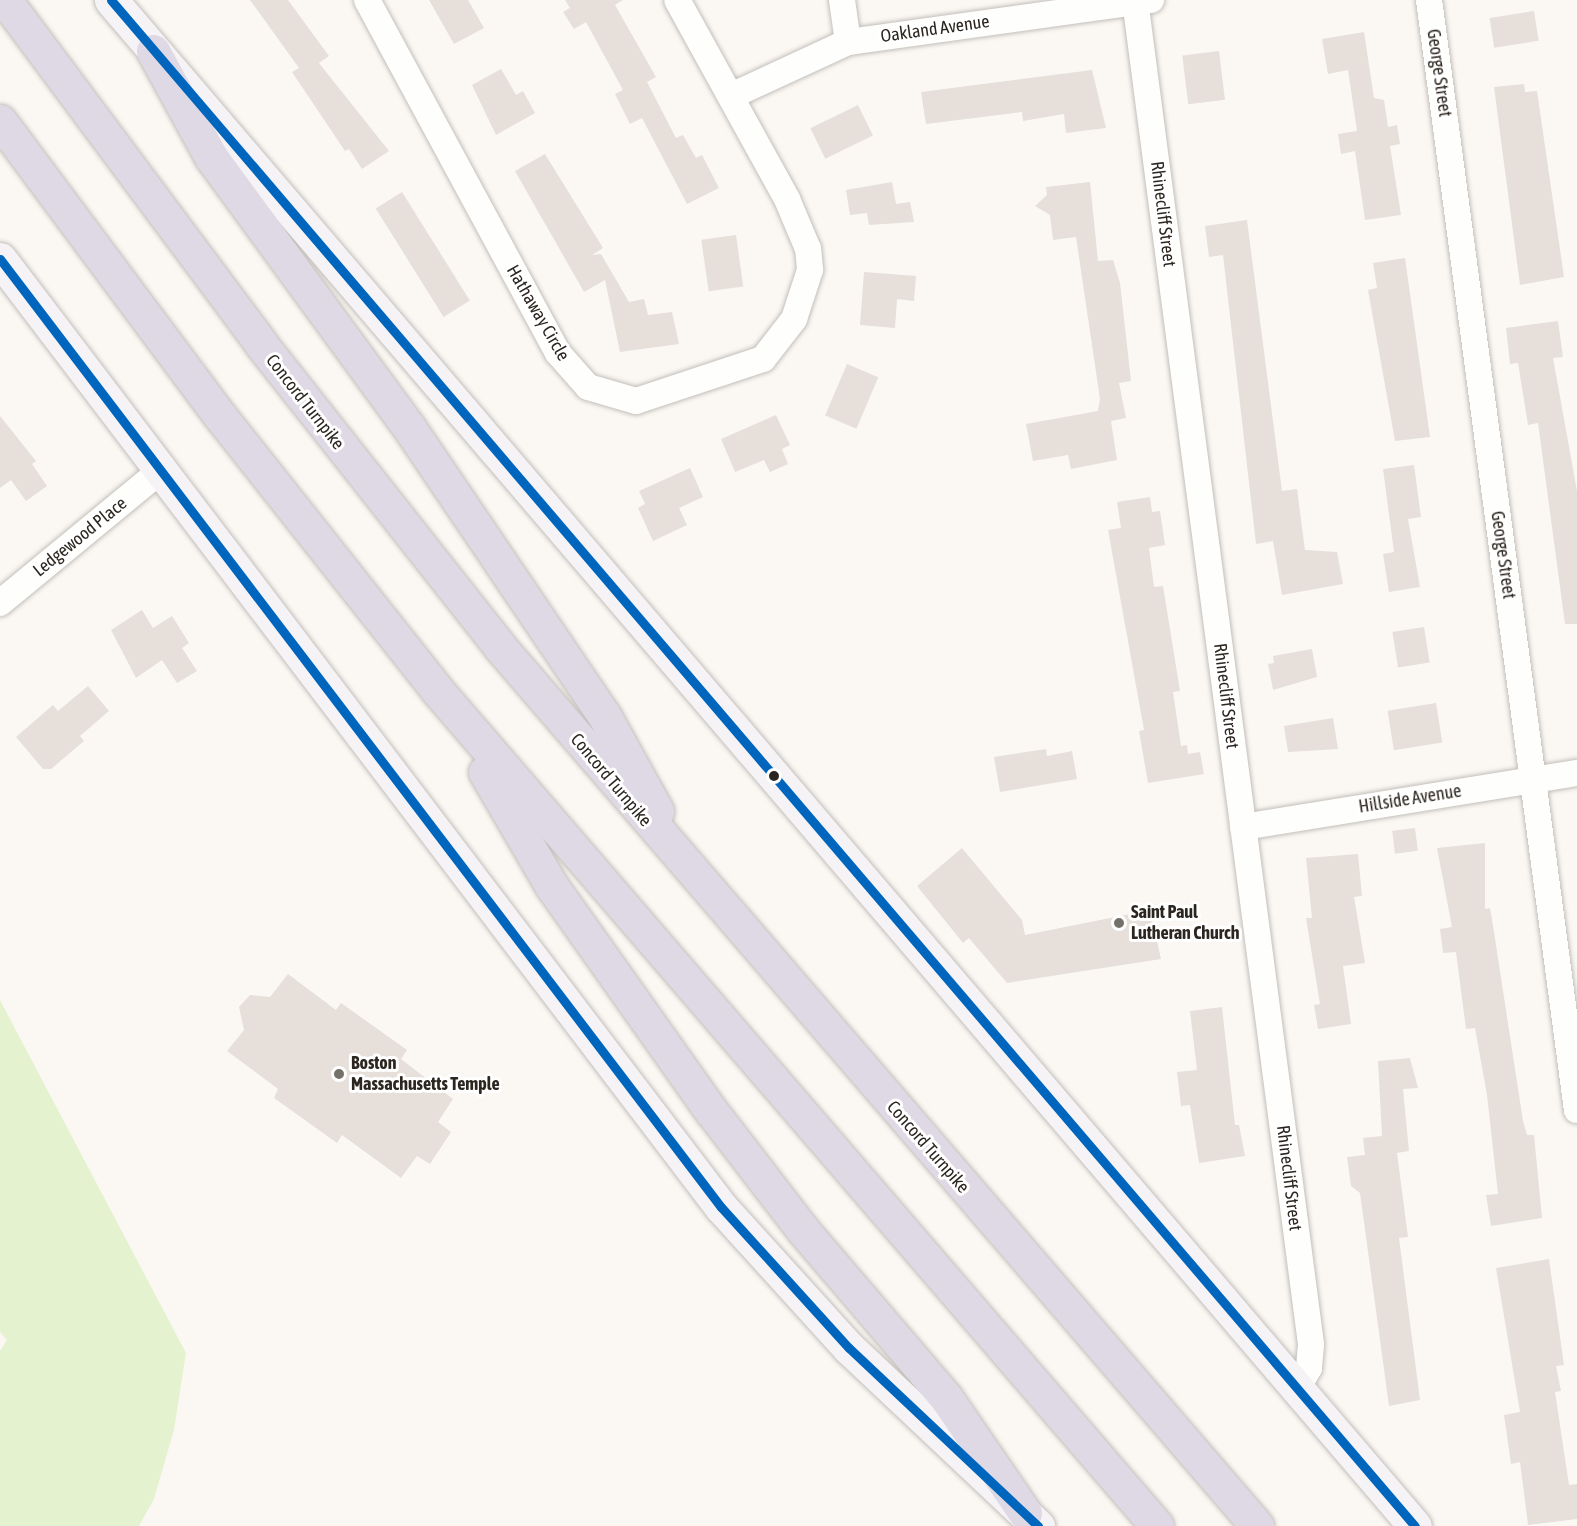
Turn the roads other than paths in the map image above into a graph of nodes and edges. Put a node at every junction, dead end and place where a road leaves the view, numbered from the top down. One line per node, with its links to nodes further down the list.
1 (5, 0): 19 (highway, Concord Turnpike)
2 (111, 0): 9 (main road)
3 (367, 0): 10 (street, Hathaway Circle)
4 (677, 0): 10 (street, Hathaway Circle)
5 (842, 0): 8 (street)
6 (1429, 0): 17 (street, George Street)
7 (1141, 1): 8 (street, Oakland Avenue); 18 (street, Rhinecliff Street)
8 (848, 42): 10 (street, Oakland Avenue)
9 (153, 51): 19 (highway); 21 (main road)
10 (731, 96)
11 (0, 121): 15 (highway)
12 (0, 259): 13 (main road)
13 (160, 471): 14 (street, Ledgewood Place); 22 (main road)
14 (0, 603)
15 (437, 690): 22 (highway); 23 (highway)
16 (1577, 773): 17 (street, Hillside Avenue)
17 (1533, 779): 18 (street, Hillside Avenue); 20 (street, George Street)
18 (1243, 827): 21 (street, Rhinecliff Street)
19 (692, 876): 24 (highway, Concord Turnpike)
20 (1577, 1110)
21 (1297, 1389): 25 (main road)
22 (1031, 1520)
23 (1157, 1526)
24 (1257, 1526)
25 (1415, 1526)

